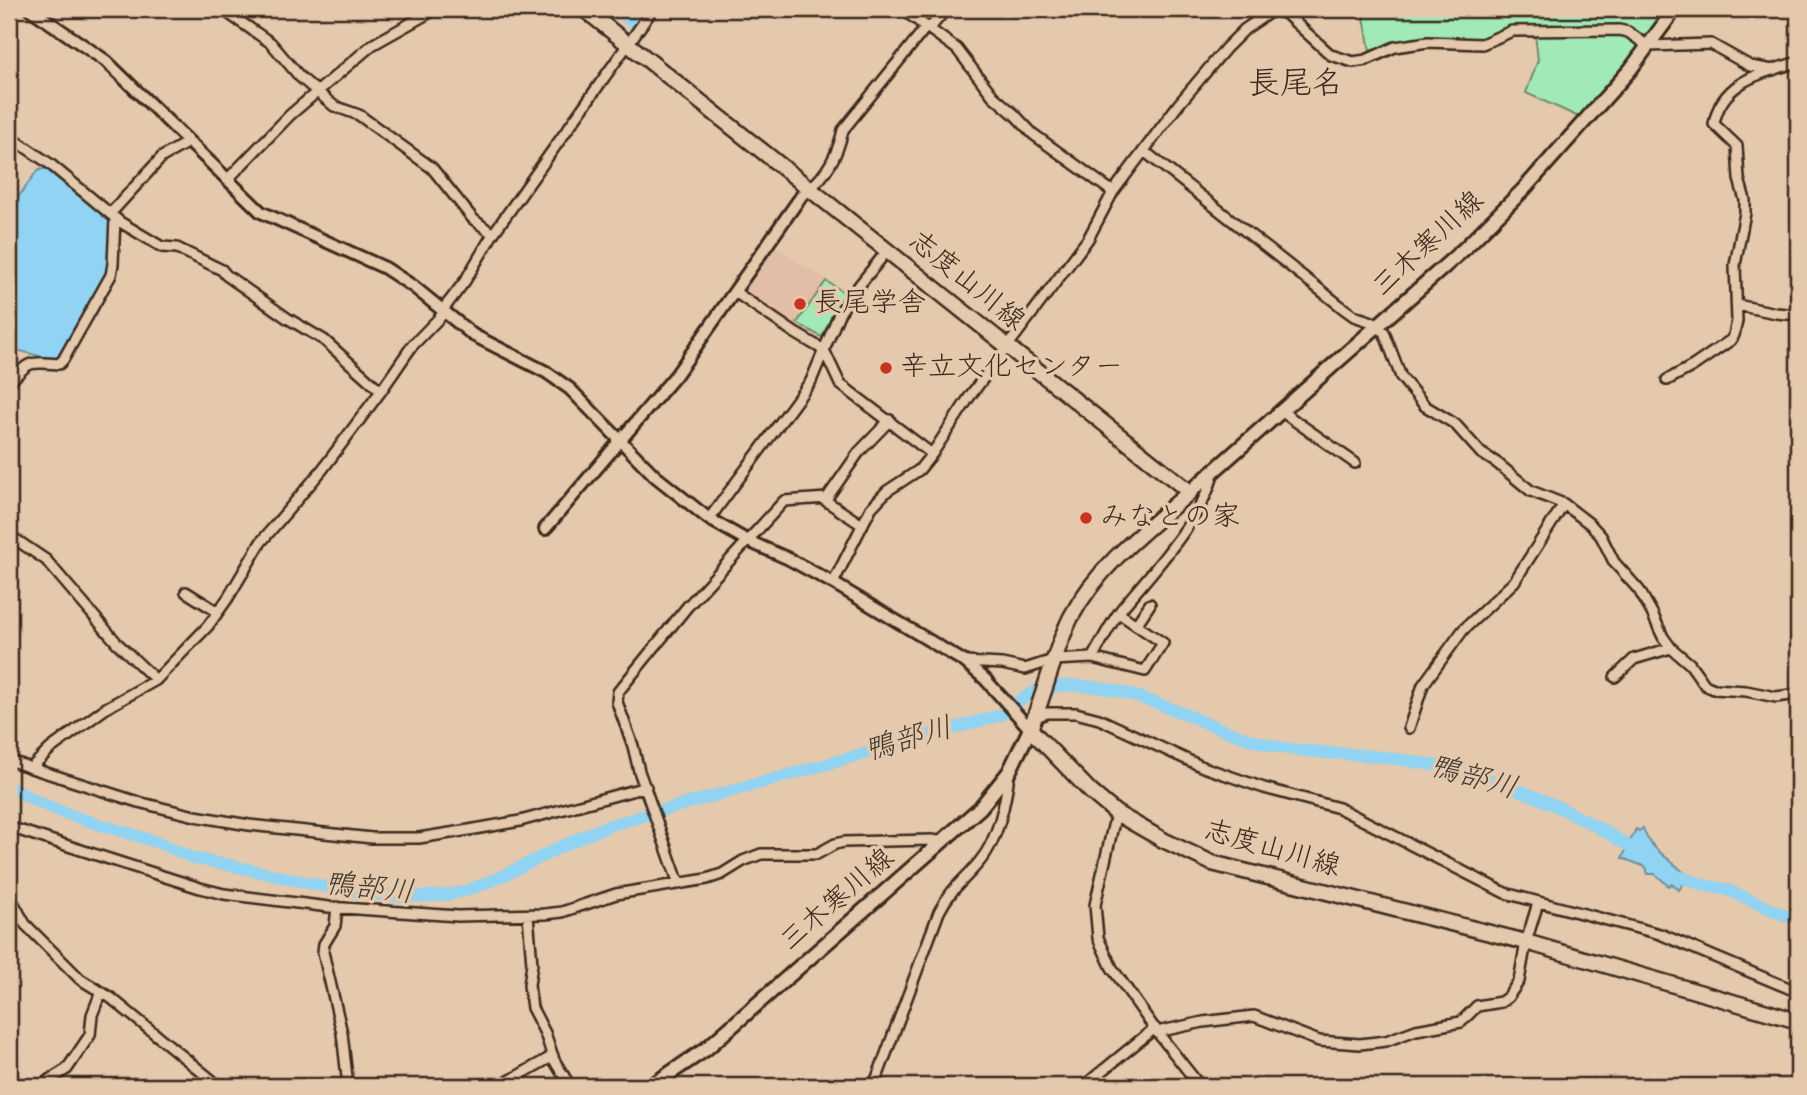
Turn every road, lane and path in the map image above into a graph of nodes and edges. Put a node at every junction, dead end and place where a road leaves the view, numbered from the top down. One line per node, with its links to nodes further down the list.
1 (30, 9): 17 (street)
2 (222, 9): 15 (street)
3 (584, 9): 11 (main road, 志度山川線)
4 (653, 9): 11 (street)
5 (902, 9): 10 (street)
6 (946, 9): 10 (street)
7 (1273, 9): 12 (street); 18 (street)
8 (1675, 9): 12 (main road, 三木寒川線)
9 (430, 10): 15 (street)
10 (929, 27): 20 (street); 21 (street)
11 (628, 44): 20 (main road, 志度山川線); 23 (street)
12 (1648, 46): 14 (street); 29 (main road, 三木寒川線)
13 (1798, 62): 14 (street)
14 (1773, 70): 26 (street)
15 (317, 92): 19 (street); 23 (street)
16 (9, 136): 22 (street)
17 (188, 142): 19 (street); 22 (street)
18 (1144, 151): 21 (street); 29 (street)
19 (228, 180): 27 (street)
20 (809, 189): 24 (main road, 志度山川線); 25 (street)
21 (1113, 192): 30 (street)
22 (113, 217): 33 (street); 34 (street)
23 (493, 233): 27 (street)
24 (887, 251): 30 (main road, 志度山川線); 31 (street)
25 (735, 292): 31 (street); 37 (street)
26 (1737, 305): 28 (street); 32 (street)
27 (444, 311): 34 (street); 37 (street)
28 (1798, 314)
29 (1376, 328): 35 (main road, 三木寒川線); 43 (street)
30 (1006, 346): 38 (street); 41 (main road, 志度山川線)
31 (824, 350): 36 (street); 44 (street)
32 (1667, 380)
33 (9, 383)
34 (381, 391): 52 (street)
35 (1281, 411): 39 (street); 40 (main road, 三木寒川線)
36 (890, 420): 38 (street); 42 (street)
37 (619, 440): 44 (street); 46 (street)
38 (932, 454): 45 (street)
39 (1355, 463)
40 (1213, 472): 41 (main road, 三木寒川線); 56 (street)
41 (1190, 492): 58 (main road)
42 (823, 499): 45 (street); 48 (street)
43 (1564, 505): 55 (street); 63 (street)
44 (709, 519): 48 (street)
45 (862, 525): 49 (street)
46 (545, 529)
47 (9, 535): 60 (street)
48 (748, 541): 49 (street); 67 (street)
49 (833, 583): 57 (street)
50 (186, 592): 52 (street)
51 (1150, 604): 54 (street)
52 (218, 611): 60 (street)
53 (1123, 616): 54 (street)
54 (1136, 625): 56 (street)
55 (1671, 648): 59 (street); 61 (street)
56 (1091, 658): 58 (street)
57 (965, 662): 58 (street); 62 (street)
58 (1052, 663): 62 (main road)
59 (1615, 677)
60 (156, 680): 65 (street)
61 (1798, 694)
62 (1031, 720): 66 (main road, 三木寒川線); 68 (main road, 志度山川線); 73 (street)
63 (1409, 728)
64 (9, 760): 65 (street)
65 (31, 768): 67 (street)
66 (1009, 772): 70 (main road, 三木寒川線); 90 (street)
67 (647, 790): 71 (street)
68 (1116, 813): 76 (main road, 志度山川線); 80 (street)
69 (9, 827): 74 (street)
70 (942, 842): 71 (street); 89 (main road, 三木寒川線)
71 (679, 884): 75 (street)
72 (9, 895): 77 (street)
73 (1538, 903): 76 (street); 78 (street)
74 (337, 907): 75 (street); 86 (street)
75 (528, 915): 81 (street)
76 (1526, 942): 79 (main road, 志度山川線); 80 (street)
77 (101, 992): 84 (street); 85 (street)
78 (1798, 992)
79 (1798, 1021)
80 (1156, 1030): 91 (street); 92 (street)
81 (553, 1056): 87 (street); 88 (street)
82 (9, 1075): 83 (street)
83 (19, 1086)
84 (42, 1086)
85 (219, 1086)
86 (348, 1086)
87 (500, 1086)
88 (570, 1086)
89 (651, 1086)
90 (874, 1086)
91 (1084, 1086)
92 (1200, 1086)

